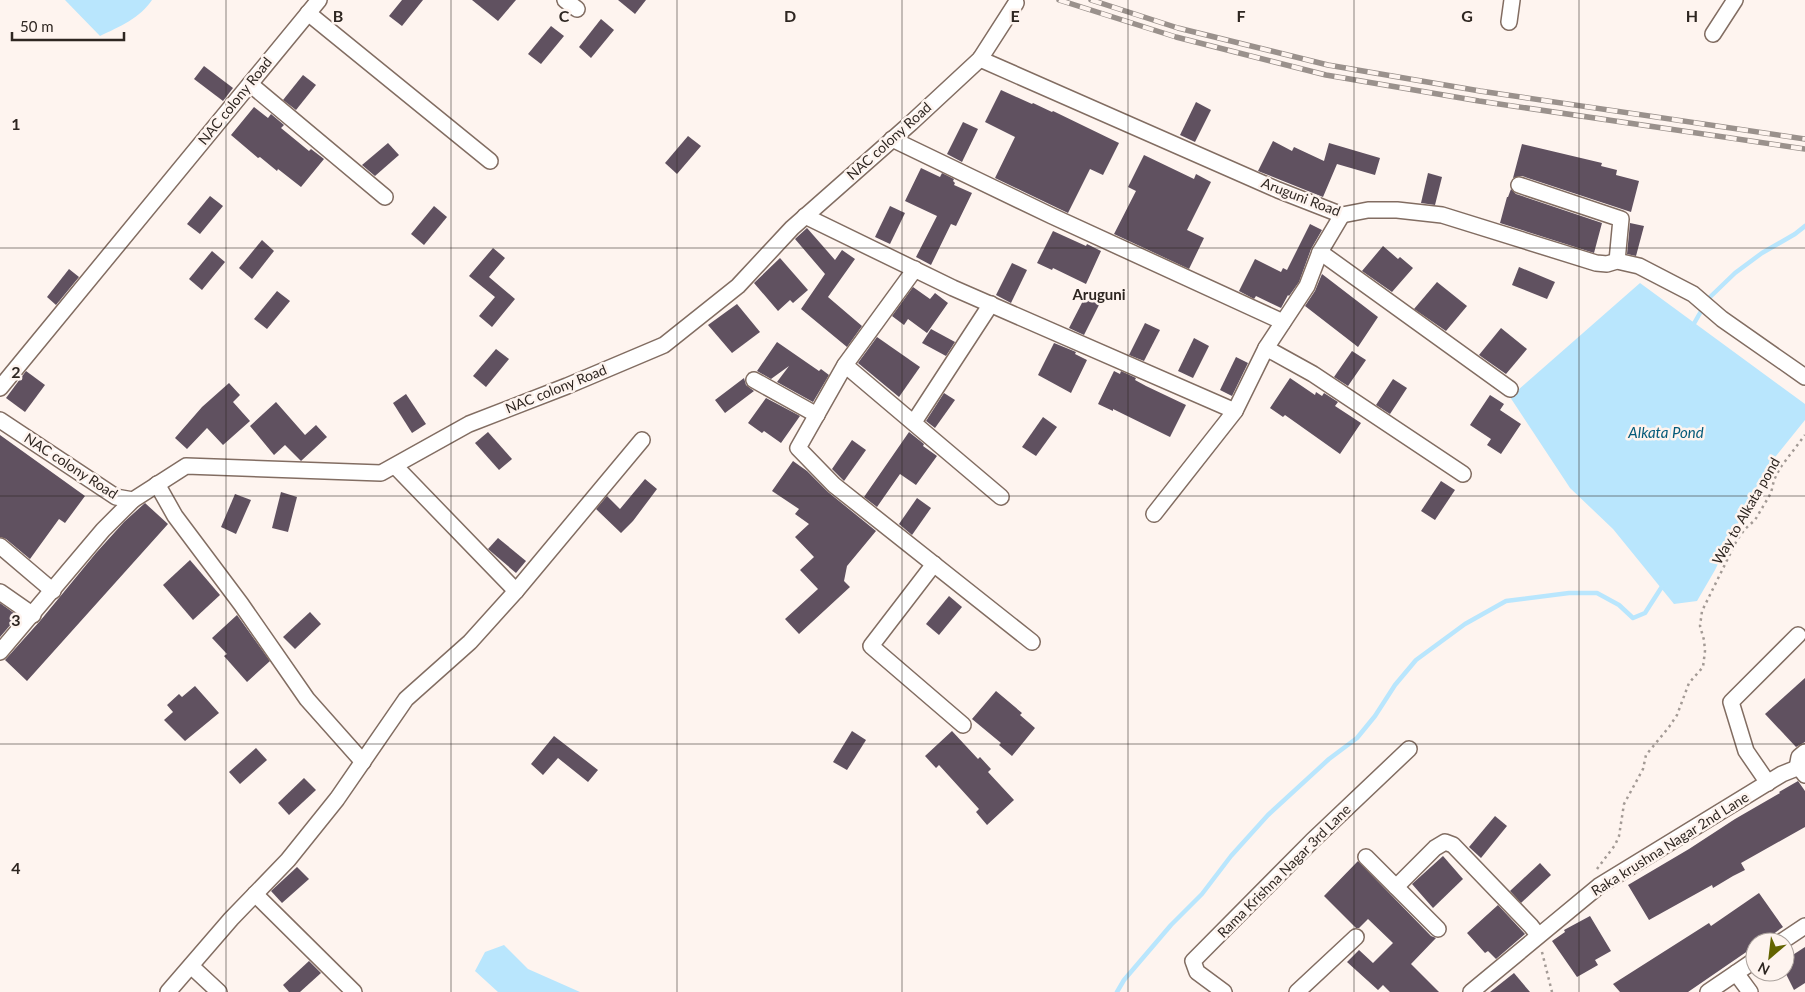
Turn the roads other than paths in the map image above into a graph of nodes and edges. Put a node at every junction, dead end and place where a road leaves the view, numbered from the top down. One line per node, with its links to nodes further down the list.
1 (319, 0): 5 (street, NAC colony Road)
2 (1512, 0): 6 (street)
3 (1735, 0): 7 (street)
4 (1016, 3): 8 (street, NAC colony Road)
5 (308, 13): 9 (street, NAC colony Road); 11 (street)
6 (1509, 22)
7 (1713, 34)
8 (980, 59): 10 (street, NAC colony Road); 14 (street, Aruguni Road)
9 (250, 84): 13 (street); 25 (street, NAC colony Road)
10 (892, 139): 15 (street, NAC colony Road); 20 (street)
11 (490, 161)
12 (1519, 186): 17 (street)
13 (385, 197)
14 (1342, 215): 16 (street); 17 (street, Aruguni Road)
15 (805, 216): 18 (street); 32 (street, NAC colony Road)
16 (1320, 252): 20 (street); 26 (street)
17 (1617, 261): 23 (street, Aruguni Road)
18 (915, 269): 19 (street); 22 (street)
19 (990, 304): 27 (street); 30 (street)
20 (1283, 322): 21 (street)
21 (1266, 348): 27 (street); 33 (street)
22 (845, 365): 28 (street); 30 (street)
23 (1805, 377)
24 (754, 380): 28 (street)
25 (0, 388)
26 (1510, 390)
27 (1235, 411): 37 (street)
28 (817, 415): 39 (street)
29 (0, 420): 36 (street, NAC colony Road)
30 (914, 422): 35 (street)
31 (642, 440): 41 (street)
32 (394, 466): 34 (street, NAC colony Road); 41 (street)
33 (1463, 474)
34 (157, 484): 36 (street, NAC colony Road); 50 (street)
35 (1001, 498)
36 (133, 500): 40 (street)
37 (1154, 514)
38 (0, 546): 40 (street)
39 (934, 564): 45 (street); 47 (street)
40 (53, 591): 43 (street)
41 (516, 591): 50 (street)
42 (0, 592): 43 (street)
43 (32, 615): 46 (street)
44 (1798, 635): 52 (street)
45 (1032, 642)
46 (0, 652)
47 (963, 724)
48 (1409, 749): 65 (street, Rama Krishna Nagar 3rd Lane)
49 (1805, 752): 51 (street)
50 (363, 762): 55 (street)
51 (1801, 771): 52 (street, Raka krushna Nagar 2nd Lane)
52 (1768, 783): 57 (street, Raka krushna Nagar 2nd Lane)
53 (1366, 857): 54 (street)
54 (1396, 887): 56 (street); 57 (street)
55 (255, 894): 59 (street); 64 (street)
56 (1438, 929)
57 (1538, 935): 67 (street, Raka krushna Nagar 2nd Lane)
58 (1356, 937): 66 (street)
59 (191, 966): 62 (street); 63 (street)
60 (1745, 967): 61 (street)
61 (1736, 973): 68 (street); 69 (street)
62 (168, 992)
63 (219, 992)
64 (354, 992)
65 (1224, 992)
66 (1297, 992)
67 (1471, 992)
68 (1708, 992)
69 (1750, 992)

